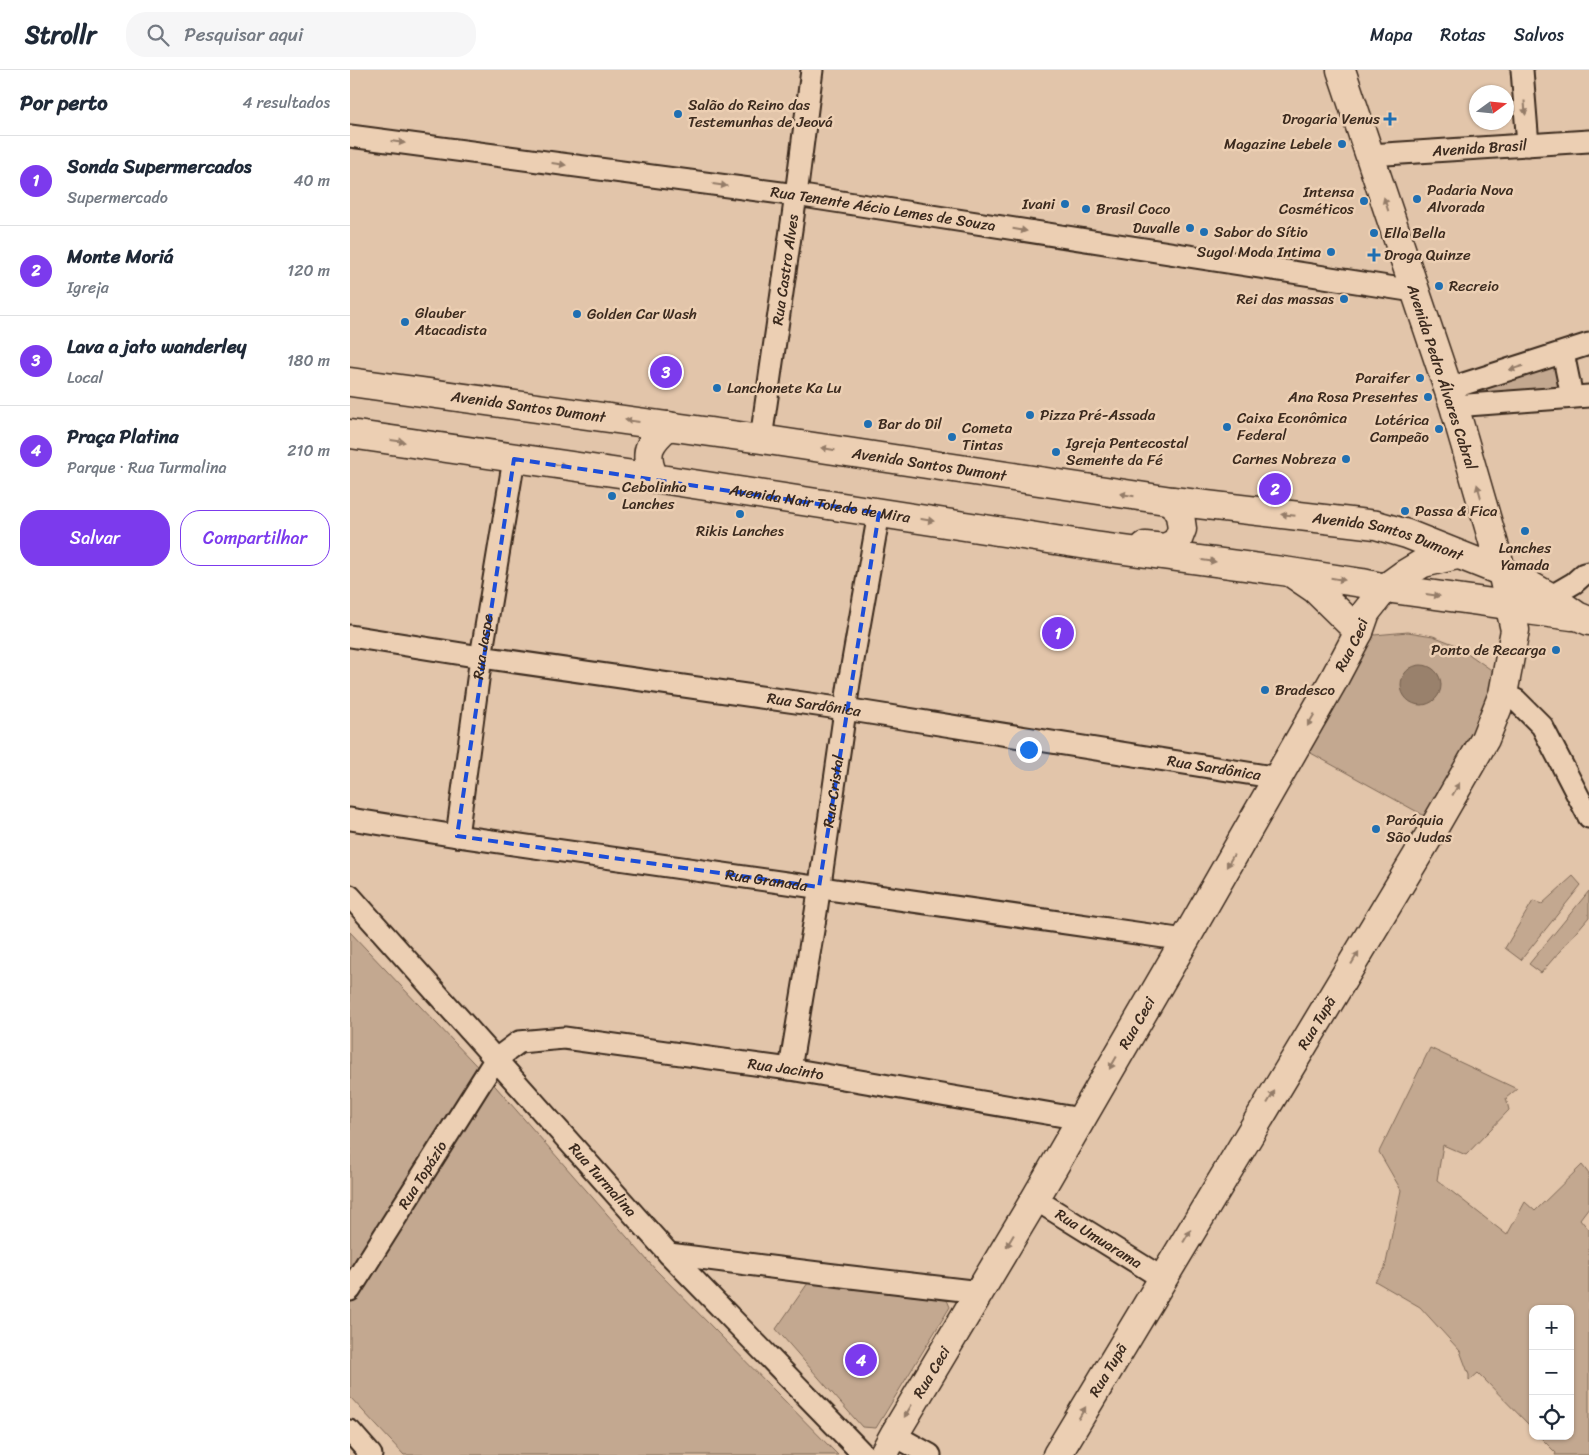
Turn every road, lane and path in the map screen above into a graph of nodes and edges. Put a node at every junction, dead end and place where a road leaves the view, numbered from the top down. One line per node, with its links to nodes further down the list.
1 (812, 70): 8 (street, Rua Castro Alves)
2 (1341, 70): 7 (main road, Avenida Pedro Álvares Cabral)
3 (1522, 70): 6 (street, one-way to 6)
4 (350, 136): 8 (street, Rua Tenente Aécio Lemes de Souza, one-way to 8)
5 (1589, 141): 6 (street, Avenida Brasil)
6 (1528, 145): 7 (street, Avenida Brasil)
7 (1370, 155): 9 (main road, Avenida Pedro Álvares Cabral, one-way to 7)
8 (796, 195): 9 (street, Rua Tenente Aécio Lemes de Souza, one-way to 9); 17 (street, Rua Castro Alves)
9 (1414, 291): 13 (main road, Avenida Pedro Álvares Cabral)
10 (1589, 344): 11 (street)
11 (1563, 353): 13 (street, one-way to 13); 14 (street)
12 (350, 382): 15 (main road, Avenida Santos Dumont, one-way to 12)
13 (1451, 397): 14 (street); 25 (main road, Avenida Pedro Álvares Cabral, one-way to 13)
14 (1580, 397)
15 (668, 426): 17 (main road, Avenida Santos Dumont); 19 (main road)
16 (350, 434): 18 (main road, Avenida Nair Toledo de Mira, one-way to 18)
17 (761, 439): 20 (main road, Avenida Santos Dumont, one-way to 17)
18 (514, 459): 19 (main road, Avenida Nair Toledo de Mira, one-way to 19); 33 (street, Rua Jaspe)
19 (654, 478): 21 (main road, Avenida Nair Toledo de Mira)
20 (1172, 502): 22 (main road); 23 (main road, Avenida Santos Dumont, one-way to 20)
21 (879, 513): 22 (main road, Avenida Nair Toledo de Mira, one-way to 22); 35 (street, Rua Cristal)
22 (1094, 546): 24 (main road, Avenida Nair Toledo de Mira, one-way to 24)
23 (1457, 555): 25 (main road, Avenida Santos Dumont); 27 (main road, Rua Ceci)
24 (1290, 572): 27 (main road, one-way to 27); 31 (main road)
25 (1502, 572): 28 (main road, Avenida Santos Dumont); 29 (main road, Rua Tupã)
26 (1589, 573): 28 (street)
27 (1385, 588): 29 (main road, one-way to 29); 31 (main road, Rua Ceci)
28 (1550, 597): 30 (main road, Avenida Santos Dumont)
29 (1510, 606): 30 (main road); 34 (main road, Rua Tupã)
30 (1583, 619)
31 (1359, 632): 36 (main road, Rua Ceci, one-way to 36)
32 (350, 636): 33 (street, Rua Sardônica)
33 (481, 657): 35 (street, Rua Sardônica); 39 (street, Rua Jaspe)
34 (1503, 694): 37 (street); 48 (main road, Rua Tupã, one-way to 34)
35 (845, 709): 36 (street, Rua Sardônica); 40 (street, Rua Cristal)
36 (1278, 778): 42 (main road, Rua Ceci, one-way to 42)
37 (1589, 817)
38 (350, 819): 39 (street, Rua Granada)
39 (457, 836): 40 (street, Rua Granada)
40 (820, 887): 42 (street, Rua Granada); 44 (street, Rua Cristal)
41 (350, 896): 43 (street, Rua Turmalina)
42 (1185, 940): 45 (main road, Rua Ceci, one-way to 45)
43 (495, 1060): 44 (street, Rua Jacinto); 47 (street, Rua Turmalina); 49 (street, Rua Topázio)
44 (790, 1069): 45 (street, Rua Jacinto)
45 (1081, 1119): 46 (main road, Rua Ceci)
46 (1035, 1199): 48 (street, Rua Umuarama); 50 (main road, Rua Ceci, one-way to 50)
47 (670, 1254): 50 (street); 54 (street, Rua Turmalina)
48 (1162, 1278): 56 (main road, Rua Tupã, one-way to 48)
49 (350, 1290)
50 (980, 1292): 52 (main road, Rua Ceci, one-way to 52)
51 (350, 1431): 53 (street)
52 (888, 1445): 55 (street)
53 (370, 1455)
54 (864, 1455)
55 (930, 1455)
56 (1057, 1455)

